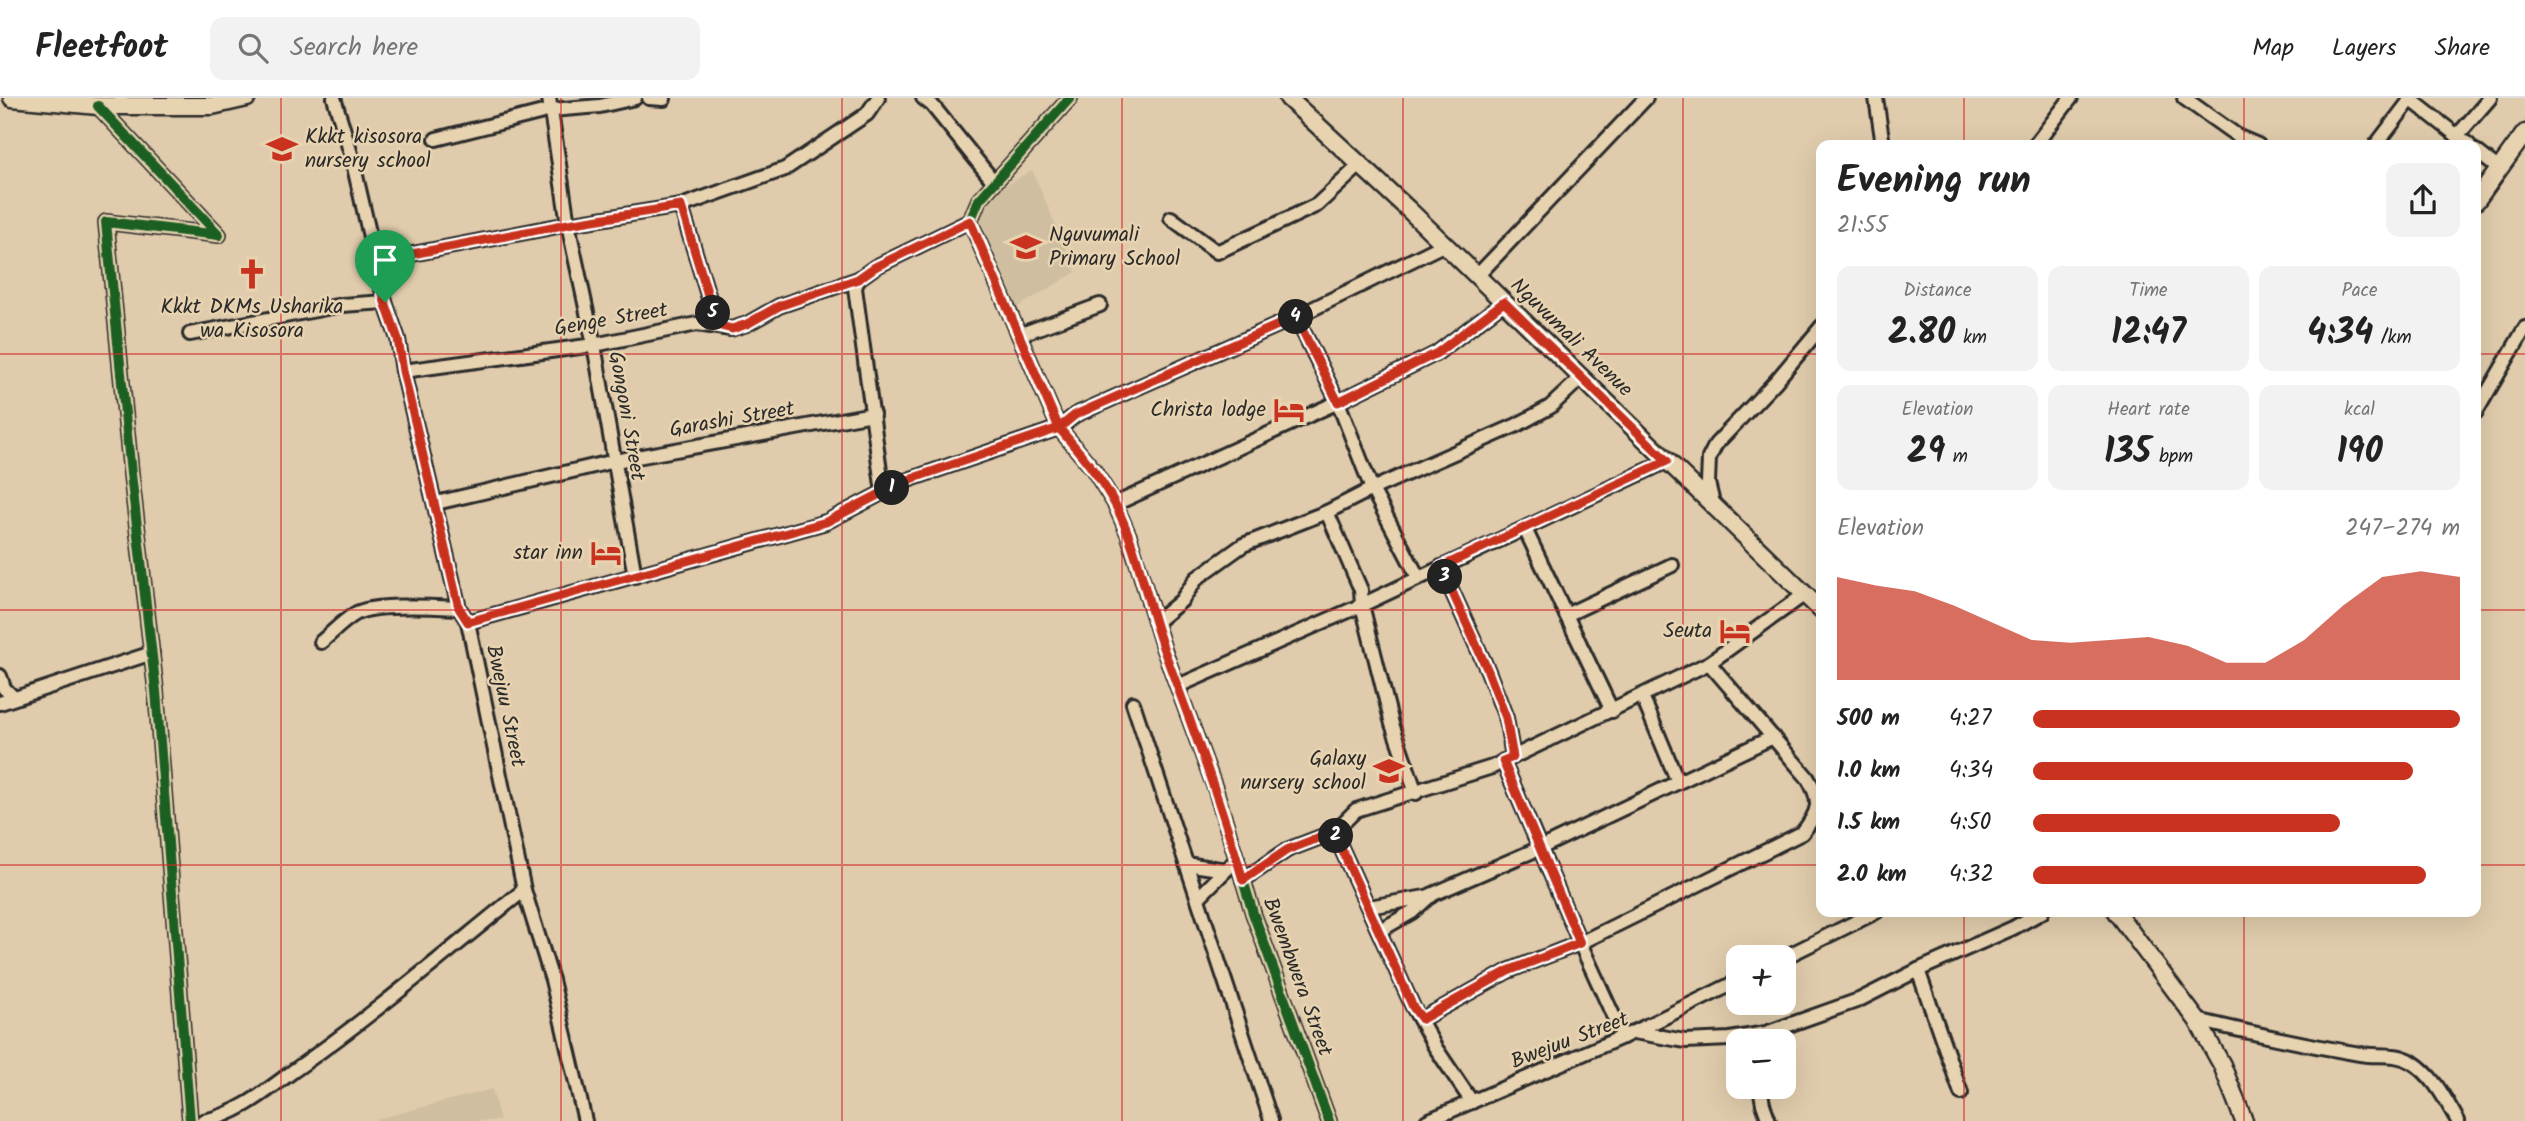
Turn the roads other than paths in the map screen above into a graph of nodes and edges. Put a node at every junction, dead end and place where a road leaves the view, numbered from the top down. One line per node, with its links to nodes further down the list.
1 (12, 98): 19 (street)
2 (247, 98): 19 (street)
3 (334, 98): 38 (street, Bwejuu Street)
4 (635, 98): 18 (street)
5 (649, 98): 15 (street)
6 (878, 98): 33 (street)
7 (923, 98): 31 (street)
8 (1070, 98): 31 (street)
9 (1288, 98): 29 (street, Nguvumali Avenue)
10 (1646, 98): 39 (street)
11 (1876, 98): 23 (street)
12 (2071, 98): 24 (street)
13 (2183, 98): 17 (street)
14 (2490, 98): 21 (street)
15 (664, 99)
16 (2410, 99): 21 (street); 26 (street)
17 (2199, 103): 25 (street)
18 (550, 104): 22 (street); 36 (street, Gongoni Street)
19 (98, 106): 78 (street)
20 (2525, 133): 30 (street)
21 (2457, 136): 27 (street)
22 (436, 139)
23 (1882, 140)
24 (2039, 140)
25 (2246, 140)
26 (2380, 140)
27 (2462, 140)
28 (2481, 155): 30 (street)
29 (1360, 165): 34 (street); 37 (street, Nguvumali Avenue)
30 (2499, 169): 32 (street)
31 (994, 181): 35 (street)
32 (2481, 194)
33 (681, 206): 36 (street); 45 (street)
34 (1171, 218)
35 (970, 221): 40 (street, Genge Street); 49 (street, Bwembwera Street)
36 (568, 224): 38 (street); 50 (street, Gongoni Street)
37 (1445, 244): 39 (street, Nguvumali Avenue); 44 (street)
38 (376, 261): 41 (street, Bwejuu Street)
39 (1478, 276): 42 (street, Nguvumali Avenue)
40 (858, 279): 45 (street, Genge Street); 55 (street)
41 (385, 302): 48 (street); 51 (street, Bwejuu Street)
42 (1504, 302): 52 (street, Nguvumali Avenue); 53 (street)
43 (1100, 305): 49 (street)
44 (1296, 317): 53 (street); 56 (street)
45 (717, 325): 50 (street, Genge Street)
46 (2525, 328): 54 (street)
47 (1816, 333): 63 (street)
48 (190, 334)
49 (1020, 335): 56 (street, Bwembwera Street)
50 (594, 345): 51 (street, Genge Street); 57 (street, Gongoni Street)
51 (403, 371): 61 (street, Bwejuu Street)
52 (1582, 377): 58 (street, Nguvumali Avenue); 59 (street)
53 (1338, 402): 59 (street); 62 (street)
54 (2481, 403)
55 (873, 414): 57 (street, Garashi Street); 60 (street)
56 (1059, 428): 60 (street); 62 (street, Bwembwera Street)
57 (615, 461): 61 (street, Garashi Street); 68 (street, Gongoni Street)
58 (1667, 461): 63 (street, Nguvumali Avenue); 65 (street)
59 (1372, 489): 64 (street); 69 (street)
60 (883, 493): 68 (street)
61 (436, 503): 73 (street, Bwejuu Street)
62 (1115, 504): 76 (street, Bwembwera Street)
63 (1714, 507): 70 (street, Nguvumali Avenue)
64 (1327, 512): 71 (street); 76 (street)
65 (1525, 529): 67 (street); 74 (street)
66 (1672, 565): 74 (street)
67 (1441, 567): 69 (street); 88 (street)
68 (635, 576): 75 (street)
69 (1418, 577): 71 (street)
70 (1805, 594): 72 (street, Nguvumali Avenue); 79 (street)
71 (1362, 605): 81 (street); 91 (street)
72 (1816, 605)
73 (459, 608): 75 (street, Bwejuu Street); 77 (street)
74 (1566, 615): 86 (street)
75 (468, 622): 99 (street, Bwejuu Street)
76 (1156, 622): 81 (street, Bwembwera Street)
77 (321, 642)
78 (152, 653): 83 (street); 120 (street)
79 (1709, 663): 82 (street); 87 (street)
80 (0, 676): 83 (street)
81 (1178, 686): 95 (street, Bwembwera Street)
82 (1642, 696): 86 (street); 89 (street)
83 (14, 698): 84 (street)
84 (0, 703)
85 (1133, 703): 96 (street)
86 (1612, 711): 88 (street)
87 (1773, 737): 89 (street); 90 (street)
88 (1508, 759): 91 (street); 94 (street)
89 (1678, 782): 94 (street)
90 (1816, 792)
91 (1416, 793): 93 (street)
92 (1816, 822): 107 (street)
93 (1334, 832): 98 (street); 102 (street)
94 (1540, 848): 100 (street); 107 (street)
95 (1237, 859): 97 (street); 98 (street, Bwembwera Street)
96 (1186, 864): 97 (street); 101 (street)
97 (1226, 870): 101 (street)
98 (1243, 880): 123 (street, Bwembwera Street)
99 (524, 890): 121 (street); 122 (street, Bwejuu Street)
100 (1431, 895): 102 (street); 106 (street)
101 (1199, 897): 119 (street)
102 (1369, 907): 106 (street)
103 (1866, 917): 108 (street)
104 (2033, 917): 109 (street, Bwejuu Street)
105 (2120, 917): 112 (street)
106 (1379, 931): 111 (street)
107 (1580, 943): 111 (street); 114 (street)
108 (1796, 952)
109 (1918, 970): 113 (street, Bwejuu Street); 116 (street)
110 (1726, 987): 114 (street)
111 (1422, 1019): 118 (street)
112 (2197, 1020): 126 (street); 127 (street)
113 (1777, 1029)
114 (1628, 1035): 115 (street, Bwejuu Street); 118 (street, Bwejuu Street)
115 (1726, 1039)
116 (1961, 1093)
117 (1762, 1099): 125 (street)
118 (1472, 1102): 124 (street, Bwejuu Street)
119 (1271, 1120)
120 (190, 1121)
121 (204, 1121)
122 (585, 1121)
123 (1329, 1121)
124 (1427, 1121)
125 (1769, 1121)
126 (2244, 1121)
127 (2458, 1121)

